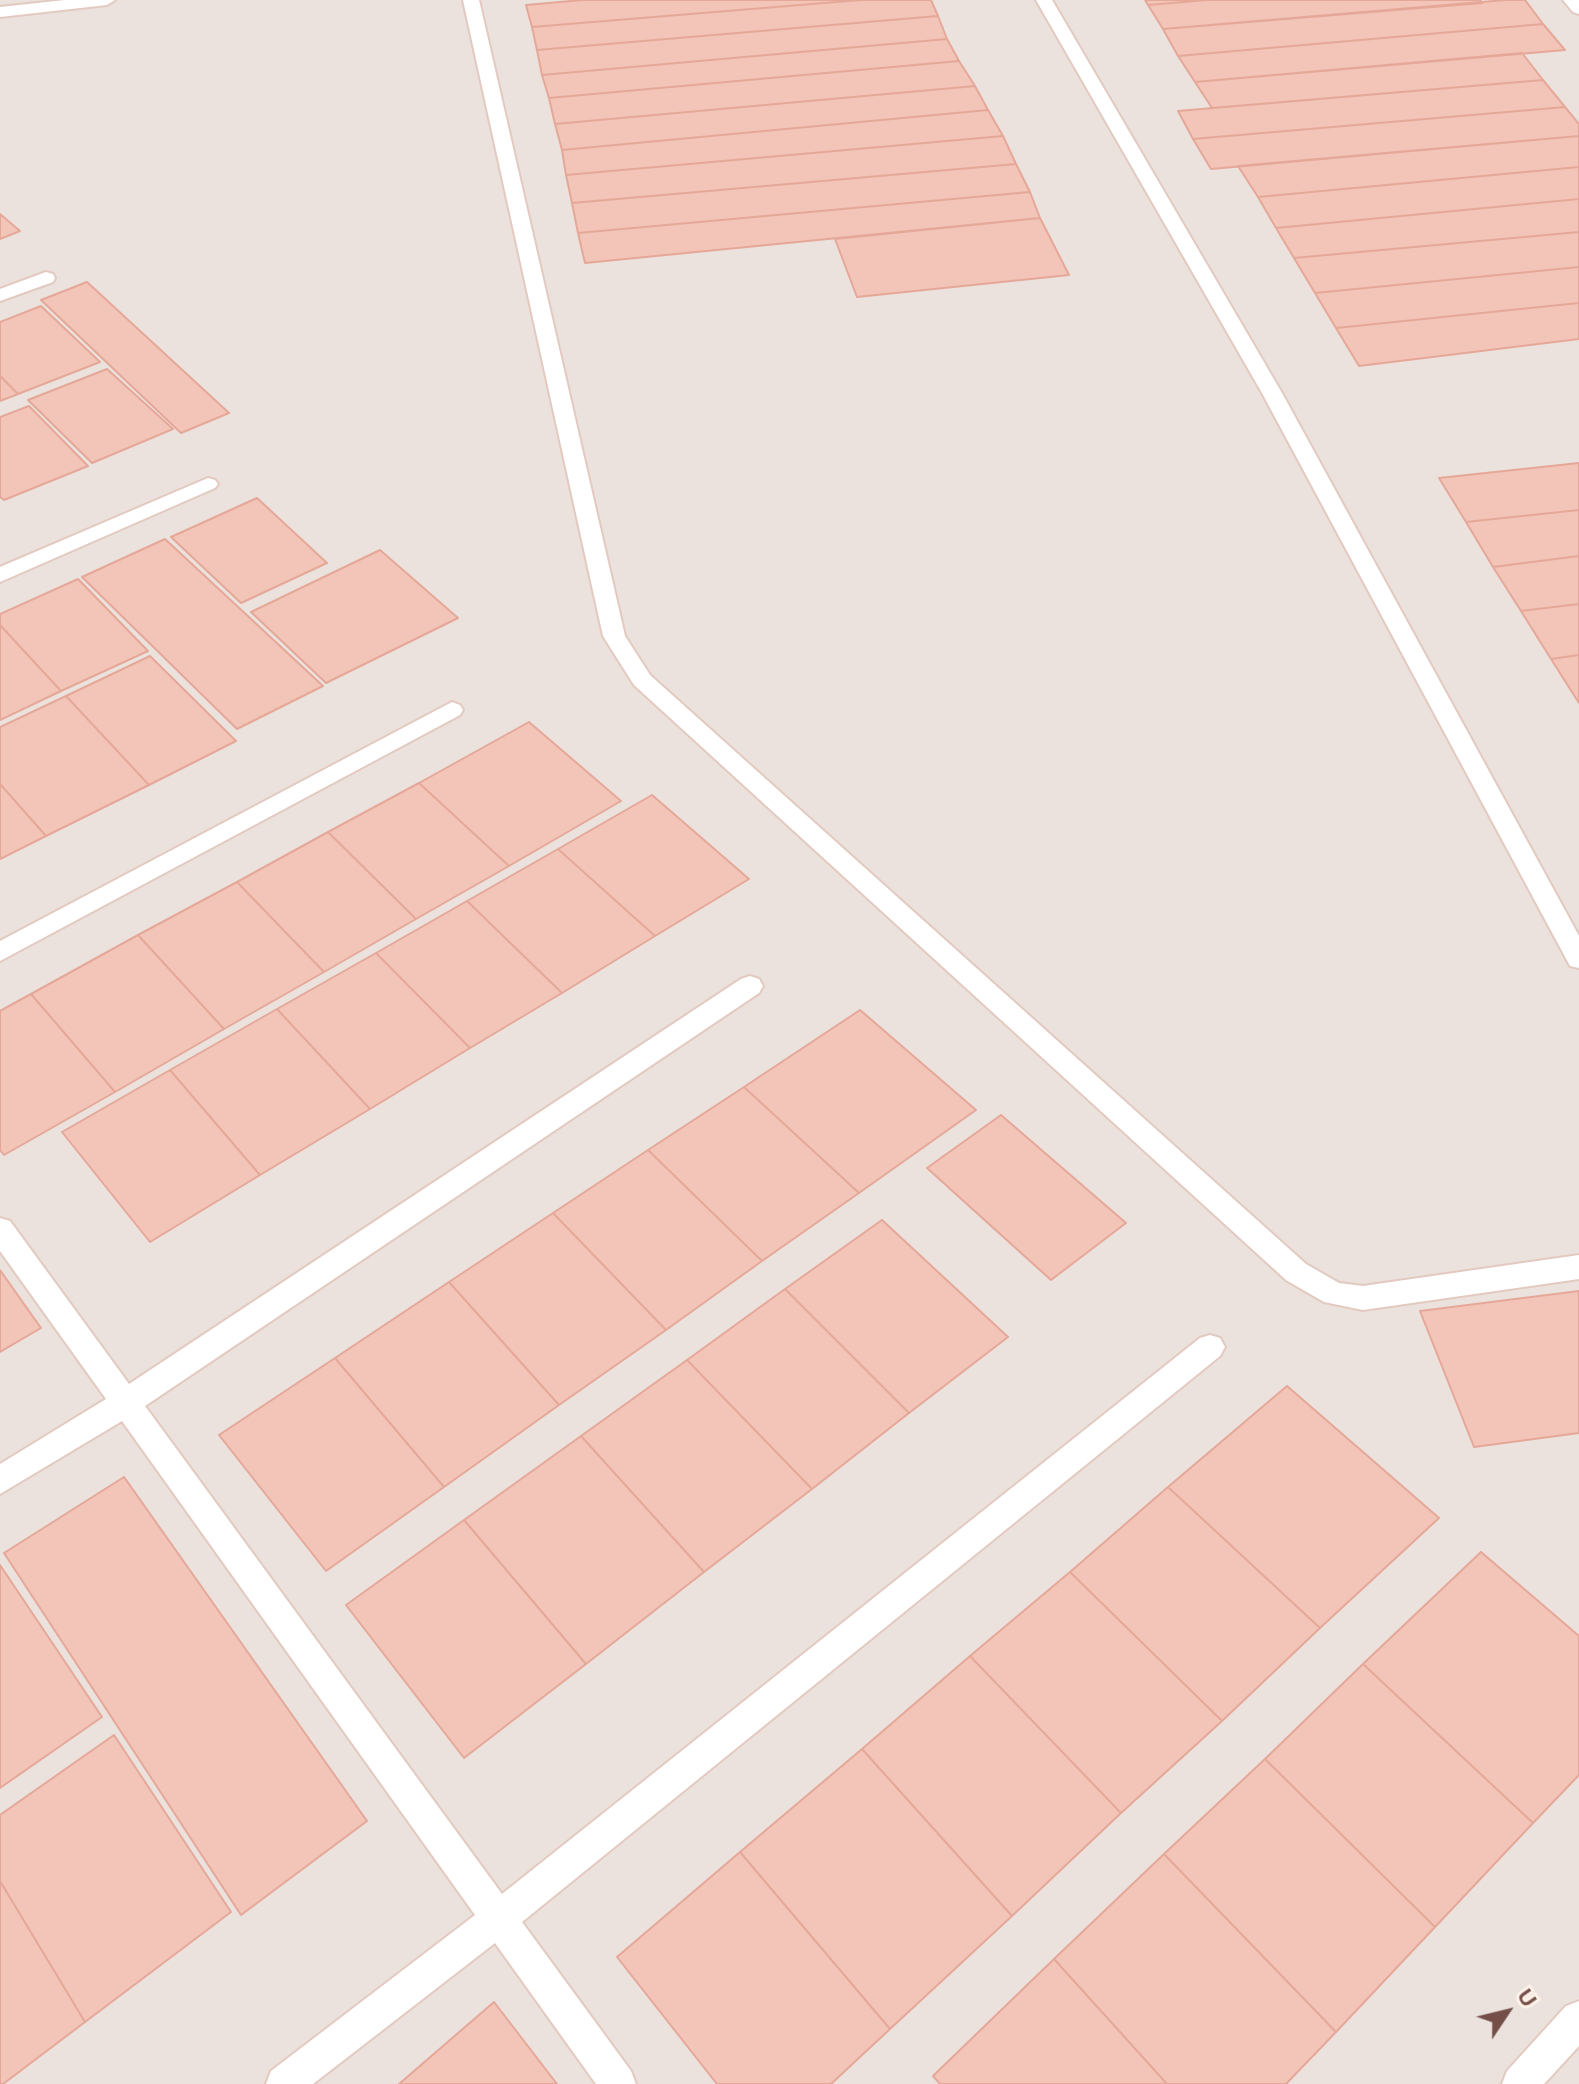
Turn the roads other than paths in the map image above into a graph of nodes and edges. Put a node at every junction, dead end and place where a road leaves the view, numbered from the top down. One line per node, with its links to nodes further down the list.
1 (107, 0): 6 (lane)
2 (471, 0): 16 (lane)
3 (1044, 0): 13 (lane)
4 (1571, 0): 5 (lane)
5 (1579, 9)
6 (0, 12)
7 (46, 278): 8 (lane)
8 (0, 295)
9 (208, 484): 10 (lane)
10 (0, 575)
11 (452, 710): 12 (lane)
12 (0, 952)
13 (1579, 959)
14 (750, 986): 18 (lane)
15 (0, 1229): 18 (lane)
16 (1579, 1267)
17 (1210, 1347): 20 (lane)
18 (127, 1402): 19 (lane); 20 (lane)
19 (0, 1480)
20 (497, 1920): 22 (lane); 23 (lane)
21 (1579, 2019): 24 (lane)
22 (284, 2084)
23 (618, 2084)
24 (1520, 2084)

